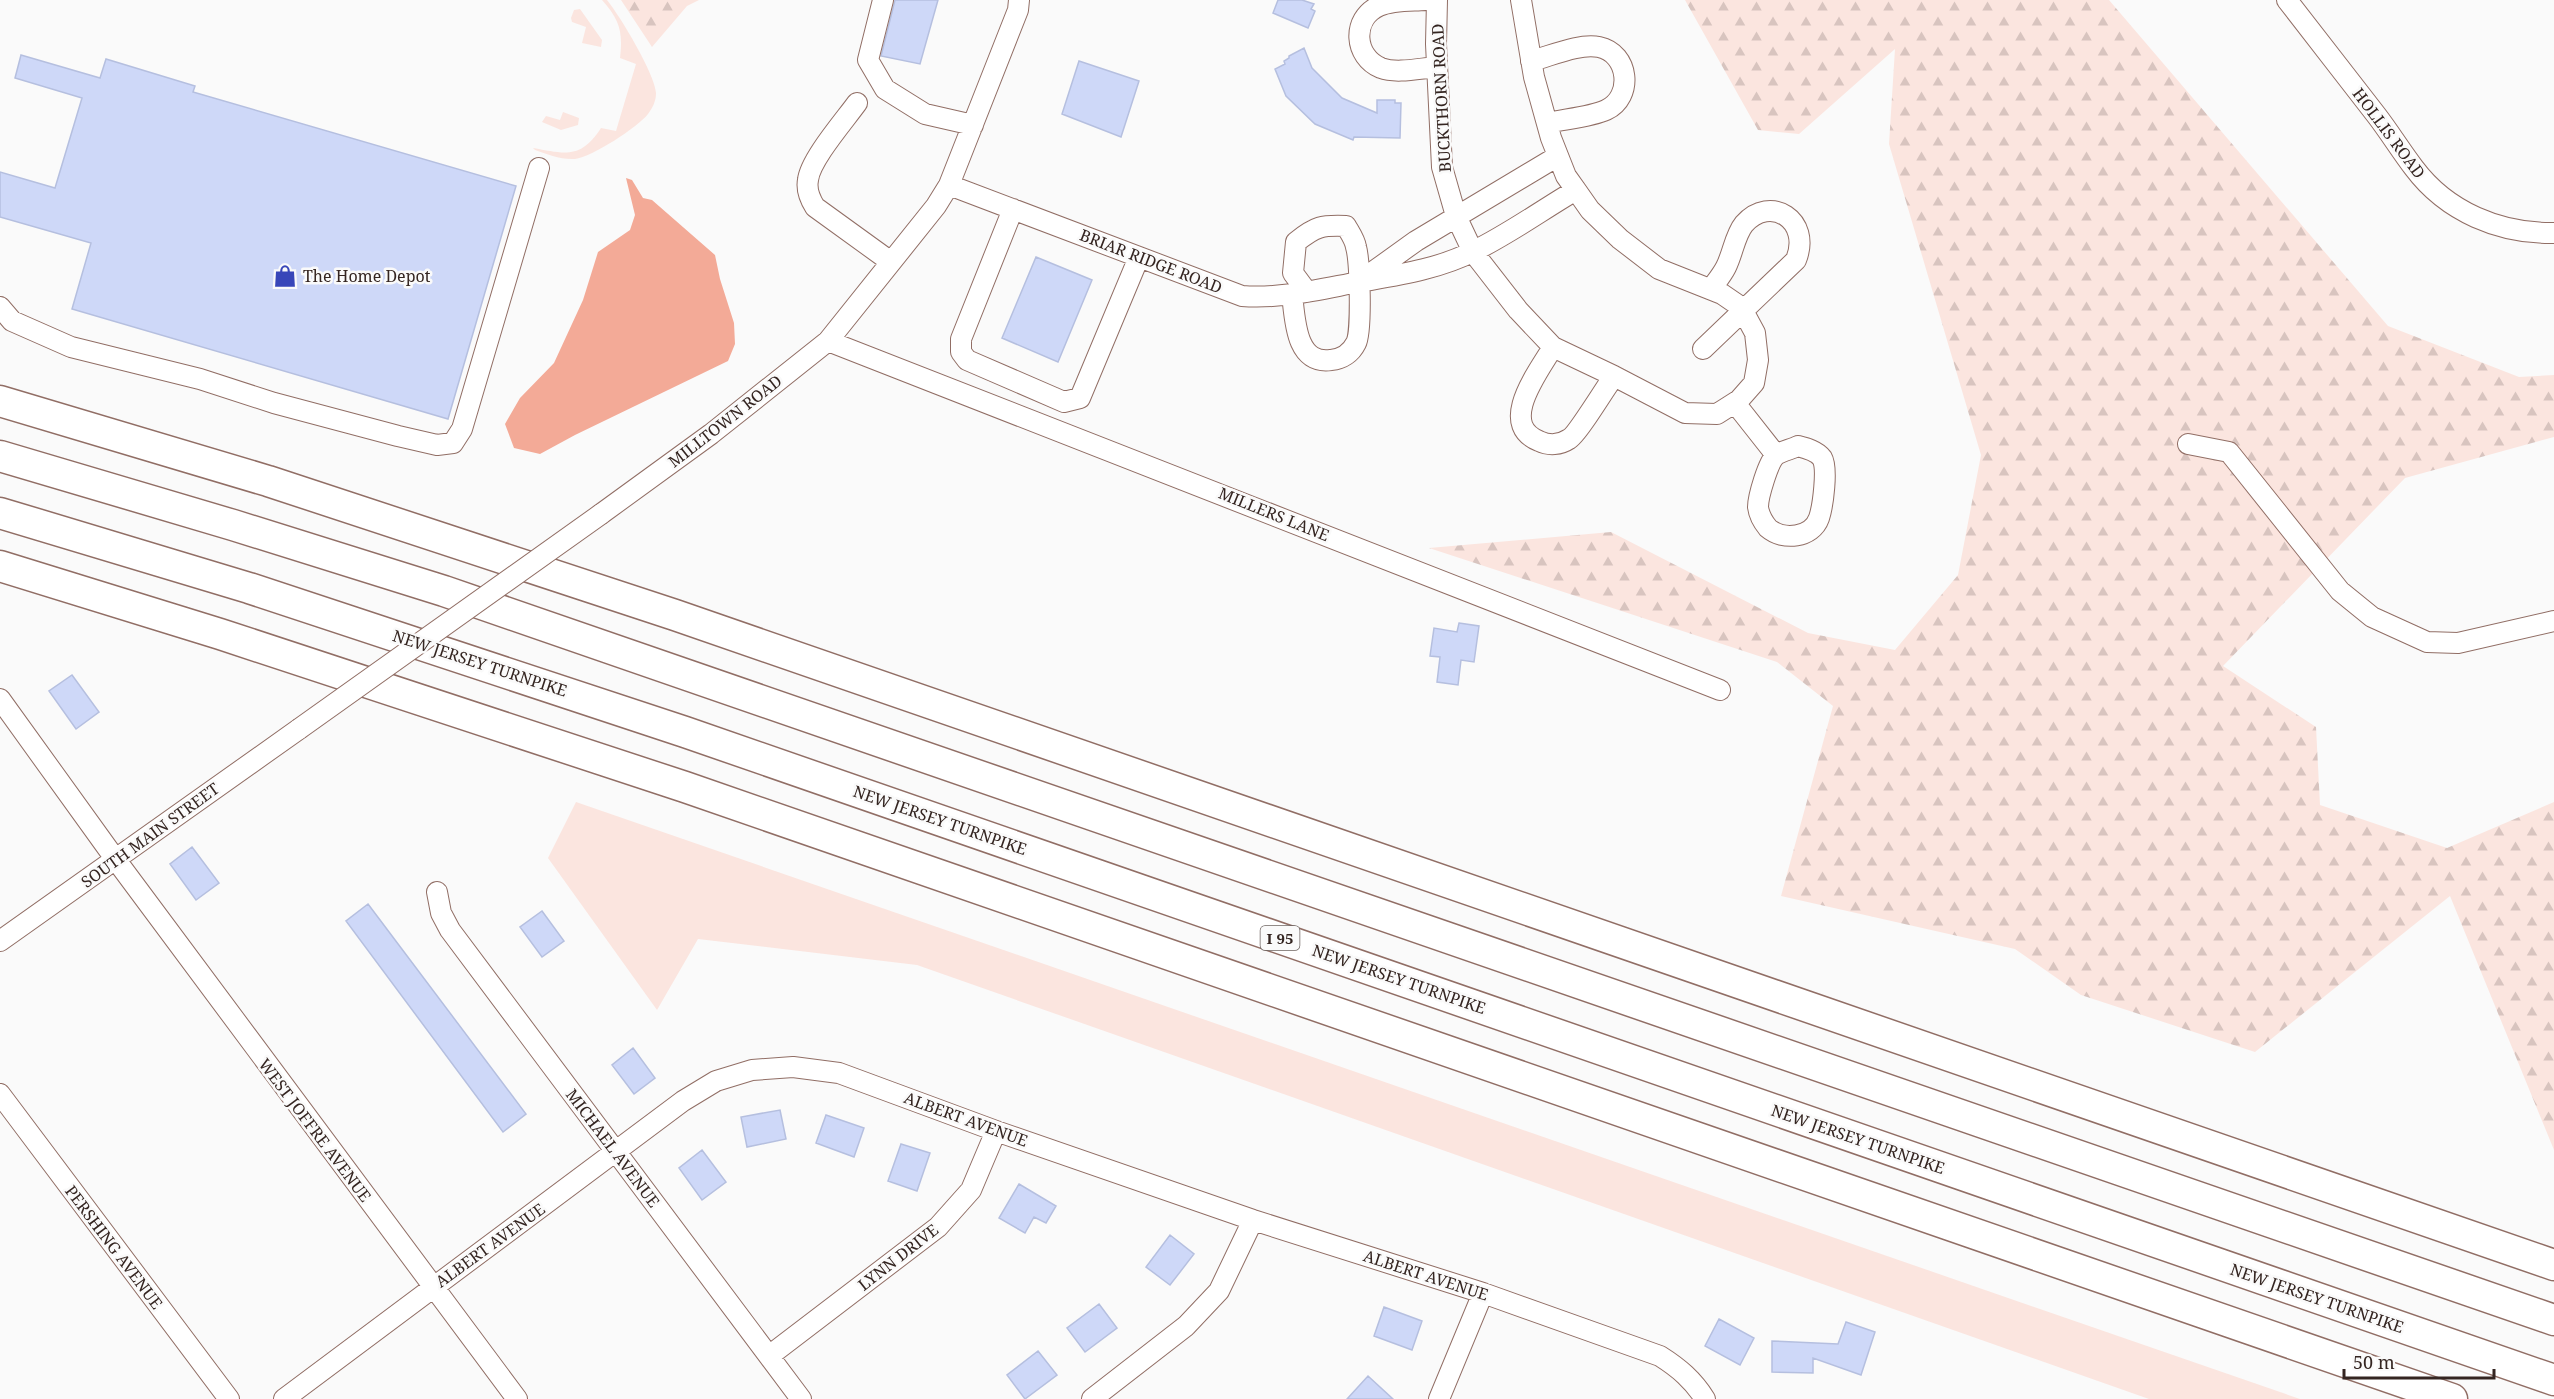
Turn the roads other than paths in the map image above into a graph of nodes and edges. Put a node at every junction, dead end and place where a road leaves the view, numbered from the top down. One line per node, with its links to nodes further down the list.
1 (883, 0): 11 (street)
2 (1019, 0): 11 (street, MILLTOWN ROAD)
3 (1425, 0): 8 (street)
4 (1437, 0): 8 (street, BUCKTHORN ROAD)
5 (1521, 0): 7 (street, BUCKTHORN ROAD)
6 (2287, 0): 18 (street, HOLLIS ROAD)
7 (1531, 61): 10 (street, BUCKTHORN ROAD); 10 (street)
8 (1437, 67): 17 (street, BUCKTHORN ROAD)
9 (857, 103): 21 (street)
10 (1547, 123): 12 (street, BUCKTHORN ROAD)
11 (973, 125): 14 (street, MILLTOWN ROAD)
12 (1558, 156): 15 (street, BUCKTHORN ROAD); 17 (street, BRIAR RIDGE ROAD)
13 (539, 168): 25 (street)
14 (950, 185): 16 (street, BRIAR RIDGE ROAD); 21 (street, MILLTOWN ROAD)
15 (1576, 190): 19 (street, BRIAR RIDGE ROAD); 23 (street, BUCKTHORN ROAD)
16 (1013, 209): 20 (street, BRIAR RIDGE ROAD); 20 (street)
17 (1456, 216): 19 (street, BUCKTHORN ROAD); 22 (street, BRIAR RIDGE ROAD)
18 (2554, 233)
19 (1473, 252): 22 (street, BRIAR RIDGE ROAD); 28 (street, BUCKTHORN ROAD)
20 (1139, 256): 24 (street, BRIAR RIDGE ROAD)
21 (891, 262): 27 (street, MILLTOWN ROAD)
22 (1360, 282): 24 (street, BRIAR RIDGE ROAD); 24 (street); 24 (street)
23 (1711, 290): 26 (street, BUCKTHORN ROAD); 26 (street)
24 (1299, 293)
25 (0, 307)
26 (1743, 311): 29 (street); 32 (street, BUCKTHORN ROAD)
27 (828, 341): 39 (street, MILLERS LANE); 41 (street, MILLTOWN ROAD, bridge)
28 (1553, 347): 30 (street, BUCKTHORN ROAD); 30 (street)
29 (1703, 349)
30 (1614, 376): 32 (street, BUCKTHORN ROAD)
31 (0, 401): 49 (highway)
32 (1735, 403): 34 (street)
33 (2188, 444): 38 (street)
34 (1776, 455): 34 (street)
35 (0, 456): 52 (highway)
36 (0, 513): 54 (highway, NEW JERSEY TURNPIKE / I 95)
37 (0, 566): 62 (highway)
38 (2554, 621)
39 (1719, 690)
40 (0, 699): 42 (street, WEST JOFFRE AVENUE)
41 (299, 729): 42 (street, SOUTH MAIN STREET)
42 (116, 860): 44 (street, SOUTH MAIN STREET); 50 (street, WEST JOFFRE AVENUE)
43 (436, 892): 47 (street, MICHAEL AVENUE)
44 (0, 941)
45 (0, 1094): 55 (street, PERSHING AVENUE)
46 (996, 1131): 47 (street, ALBERT AVENUE); 48 (street, ALBERT AVENUE); 53 (street, LYNN DRIVE)
47 (617, 1152): 50 (street, ALBERT AVENUE); 53 (street, MICHAEL AVENUE)
48 (1253, 1220): 51 (street, ALBERT AVENUE); 59 (street)
49 (2554, 1265)
50 (432, 1287): 56 (street, ALBERT AVENUE); 57 (street, WEST JOFFRE AVENUE)
51 (1483, 1293): 60 (street); 61 (street, ALBERT AVENUE)
52 (2554, 1320)
53 (770, 1356): 58 (street, MICHAEL AVENUE)
54 (2554, 1380)
55 (229, 1399)
56 (284, 1399)
57 (517, 1399)
58 (801, 1399)
59 (1092, 1399)
60 (1439, 1399)
61 (1705, 1399)
62 (2452, 1399)

